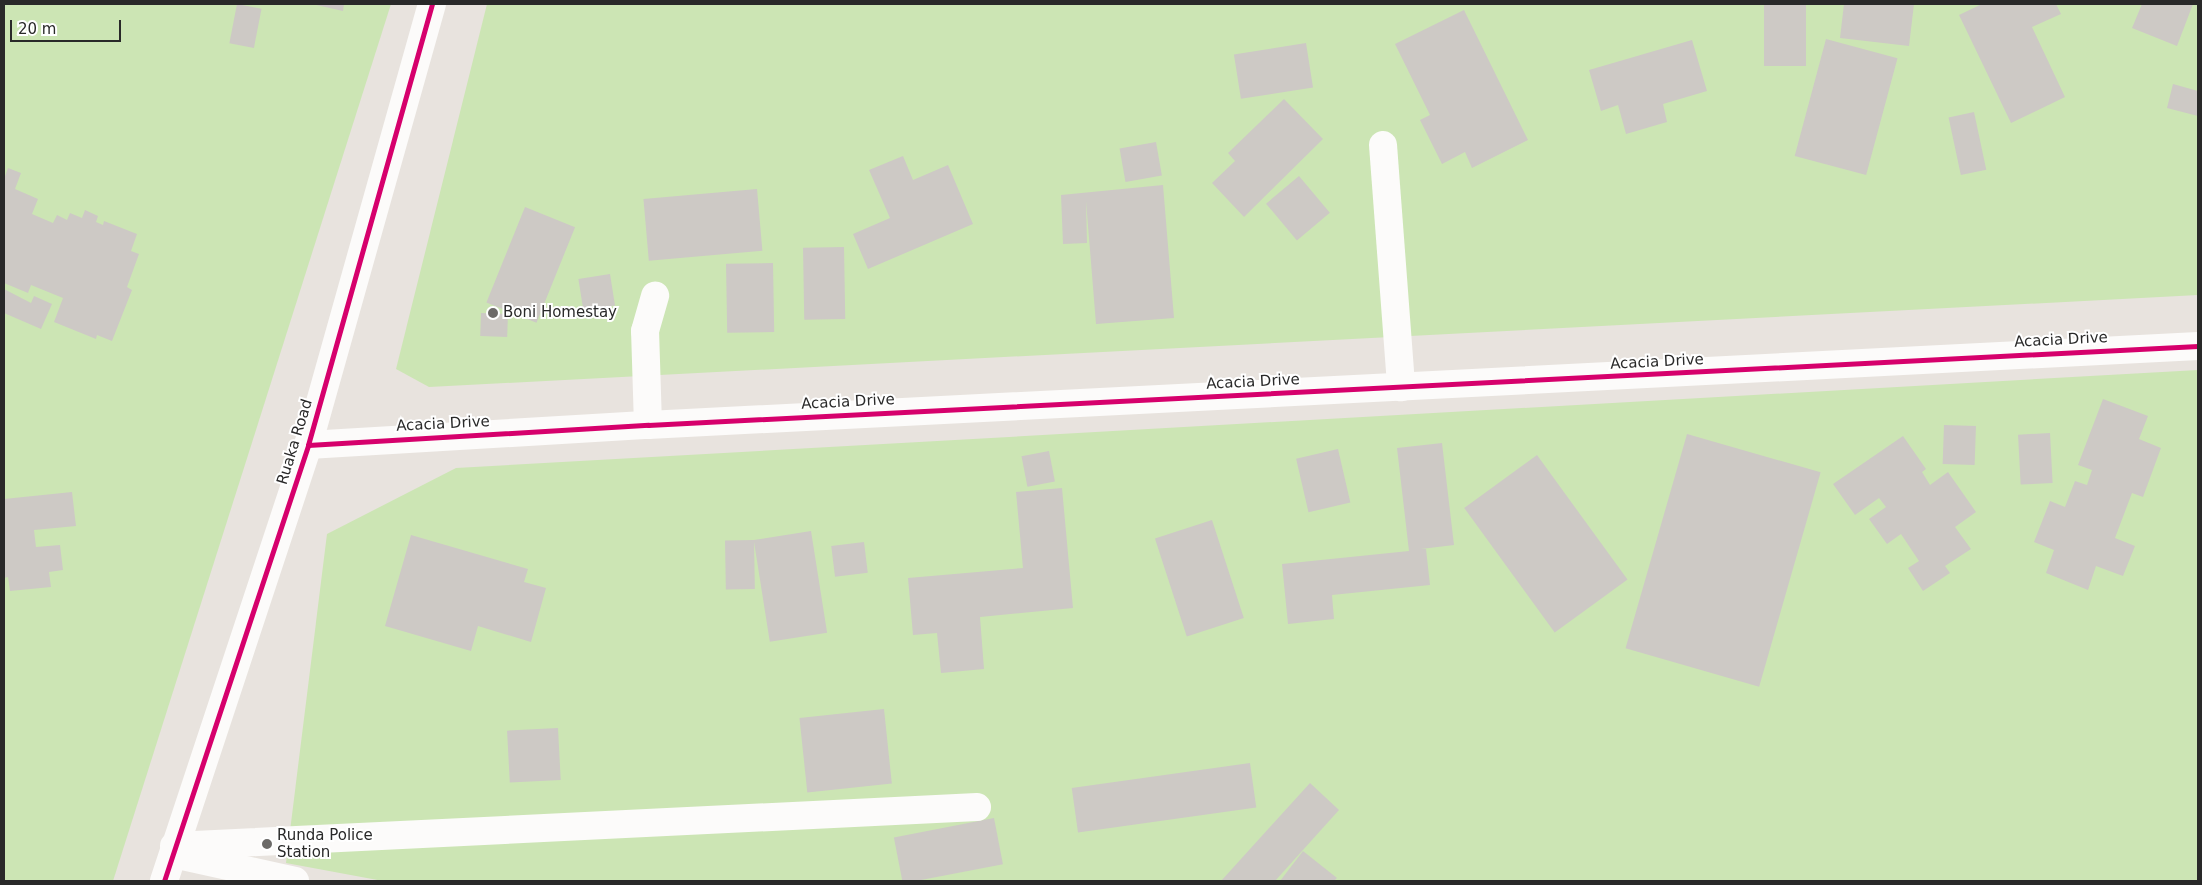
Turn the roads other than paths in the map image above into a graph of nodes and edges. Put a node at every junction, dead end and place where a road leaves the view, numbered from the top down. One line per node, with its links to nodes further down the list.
1 (432, 4): 7 (street, Ruaka Road)
2 (1383, 145): 5 (street)
3 (655, 296): 6 (street)
4 (2198, 346): 5 (street, Acacia Drive)
5 (1401, 388): 6 (street, Acacia Drive)
6 (648, 425): 7 (street, Acacia Drive)
7 (308, 445): 9 (street, Ruaka Road)
8 (977, 807): 9 (street)
9 (173, 850): 10 (street, Ruaka Road); 11 (street)
10 (164, 881)
11 (295, 881)

